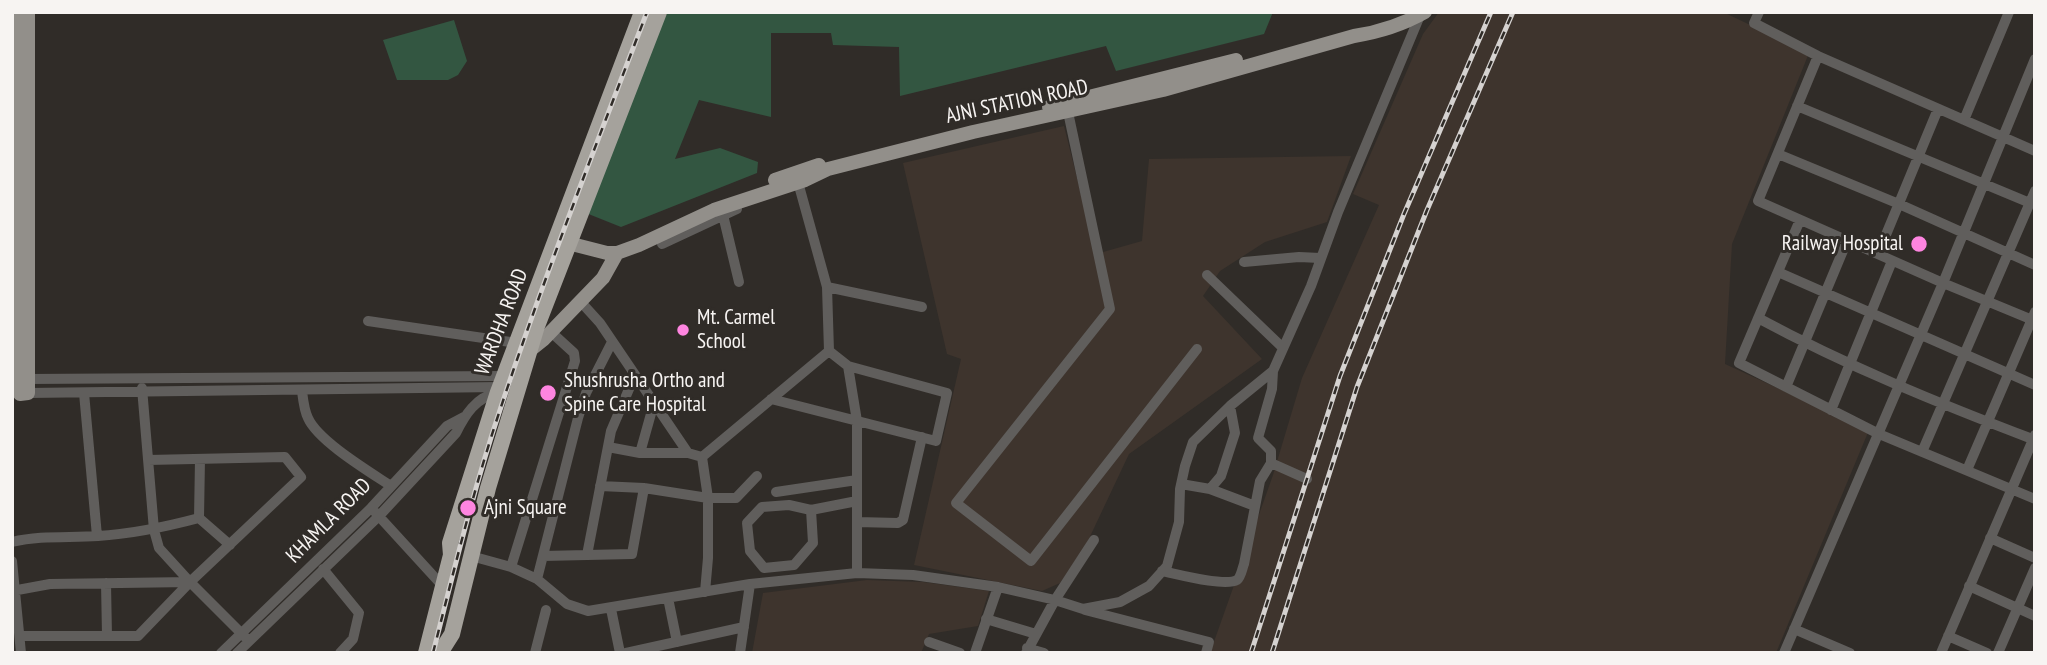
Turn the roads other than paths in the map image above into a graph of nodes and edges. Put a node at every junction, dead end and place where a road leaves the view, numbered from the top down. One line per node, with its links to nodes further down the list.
1 (21, 12): 44 (main road)
2 (28, 12): 44 (main road)
3 (642, 12): 26 (highway, WARDHA ROAD)
4 (659, 12): 26 (highway, WARDHA ROAD)
5 (1759, 12): 8 (street)
6 (2009, 12): 13 (street)
7 (1419, 13): 12 (main road, AJNI STATION ROAD); 32 (street)
8 (1818, 56): 10 (street); 11 (street)
9 (2035, 59): 14 (street)
10 (1797, 106): 16 (street); 17 (street)
11 (1938, 108): 13 (street); 17 (street)
12 (1063, 110): 18 (main road, AJNI STATION ROAD); 56 (street)
13 (1964, 120): 14 (street)
14 (2004, 137): 15 (street); 19 (street)
15 (2035, 151)
16 (1777, 155): 22 (street); 24 (street)
17 (1919, 156): 19 (street); 22 (street)
18 (797, 181): 23 (street); 29 (main road, AJNI STATION ROAD); 40 (street)
19 (1984, 184): 21 (street); 25 (street)
20 (2035, 191): 21 (street)
21 (2030, 203): 31 (street)
22 (1899, 204): 25 (street); 30 (street)
23 (723, 215): 28 (street); 38 (street)
24 (1800, 220): 27 (street); 36 (street)
25 (1964, 234): 31 (street); 39 (street)
26 (564, 238): 29 (main road); 54 (highway, WARDHA ROAD)
27 (1847, 241): 30 (street); 41 (street)
28 (662, 244)
29 (624, 249): 42 (main road)
30 (1878, 254): 33 (street)
31 (2008, 254): 35 (street); 43 (street)
32 (1320, 258): 34 (street); 55 (street)
33 (1892, 261): 39 (street); 46 (street)
34 (1244, 262)
35 (2035, 265)
36 (1778, 272): 41 (street); 47 (street)
37 (1207, 275): 55 (street)
38 (739, 282)
39 (1943, 284): 43 (street); 51 (street)
40 (827, 287): 45 (street); 57 (street)
41 (1826, 293): 46 (street); 53 (street)
42 (580, 302): 50 (main road); 52 (street)
43 (1987, 302): 48 (street); 58 (street)
44 (23, 307): 69 (main road)
45 (922, 307)
46 (1870, 312): 51 (street); 59 (street)
47 (1758, 318): 53 (street); 70 (street)
48 (2034, 318): 62 (street)
49 (368, 321): 54 (street)
50 (551, 332): 54 (main road); 124 (street)
51 (1921, 334): 58 (street); 68 (street)
52 (612, 342): 63 (street); 119 (street)
53 (1805, 343): 59 (street); 70 (street)
54 (523, 347): 66 (highway, WARDHA ROAD); 121 (highway, WARDHA ROAD)
55 (1283, 348): 61 (street)
56 (1197, 349)
57 (829, 351): 60 (street); 74 (street)
58 (1965, 354): 62 (street); 77 (street)
59 (1850, 363): 68 (street); 78 (street)
60 (848, 366): 80 (street); 83 (street)
61 (1273, 371): 76 (street); 92 (street)
62 (2007, 373): 67 (street); 81 (street)
63 (635, 375): 75 (street); 85 (street)
64 (142, 378): 65 (street); 69 (street); 72 (street)
65 (475, 382): 66 (street); 71 (street)
66 (500, 385): 79 (street, KHAMLA ROAD); 117 (highway, WARDHA ROAD)
67 (2035, 385)
68 (1899, 386): 77 (street); 82 (street)
69 (20, 387): 73 (street)
70 (1786, 387): 78 (street)
71 (302, 391): 72 (street); 98 (street)
72 (142, 392): 73 (street); 91 (street)
73 (85, 393): 113 (street)
74 (771, 400): 80 (street); 89 (street)
75 (654, 404): 87 (street); 88 (street)
76 (1230, 405): 97 (street); 102 (street)
77 (1942, 405): 81 (street); 86 (street)
78 (1831, 410): 82 (street)
79 (464, 417): 98 (street, KHAMLA ROAD); 109 (street, KHAMLA ROAD)
80 (857, 421): 83 (street); 96 (street)
81 (1987, 422): 84 (street); 93 (street)
82 (1879, 434): 86 (street); 149 (street)
83 (922, 437): 111 (street)
84 (2034, 438): 101 (street)
85 (608, 447): 87 (street); 99 (street)
86 (1922, 452): 93 (street)
87 (640, 453): 88 (street)
88 (688, 453): 89 (street)
89 (702, 457): 104 (street)
90 (200, 458): 91 (street); 110 (street); 118 (street)
91 (148, 460): 112 (street)
92 (1271, 463): 95 (street); 107 (street)
93 (1967, 470): 101 (street)
94 (757, 476): 104 (street)
95 (1307, 479)
96 (857, 480): 103 (street); 106 (street)
97 (1181, 484): 102 (street); 128 (street)
98 (391, 486): 109 (street, KHAMLA ROAD)
99 (600, 486): 100 (street); 120 (street)
100 (644, 488): 104 (street); 120 (street)
101 (2012, 488): 105 (street); 114 (street)
102 (1210, 489): 107 (street)
103 (776, 492)
104 (708, 498): 139 (street)
105 (2035, 499)
106 (857, 502): 108 (street); 111 (street)
107 (1255, 506): 128 (street)
108 (811, 510): 125 (street); 125 (street)
109 (375, 512): 127 (street, KHAMLA ROAD); 133 (street); 154 (street, KHAMLA ROAD)
110 (199, 518): 112 (street); 118 (street)
111 (857, 522): 129 (street)
112 (154, 530): 113 (street); 132 (street)
113 (97, 536): 116 (street)
114 (1990, 538): 122 (street); 136 (street)
115 (1094, 540): 141 (street)
116 (12, 542)
117 (450, 543): 133 (street, WARDHA ROAD); 159 (highway)
118 (230, 545): 132 (street)
119 (543, 555): 120 (street); 130 (street)
120 (587, 555)
121 (471, 556): 124 (street); 159 (highway, WARDHA ROAD)
122 (2035, 558)
123 (12, 561): 138 (street)
124 (511, 567): 130 (street)
125 (775, 567): 131 (street)
126 (2035, 568): 142 (street)
127 (323, 569): 154 (street, KHAMLA ROAD); 155 (street)
128 (1162, 571): 144 (street)
129 (857, 573): 131 (street); 137 (street)
130 (537, 579): 143 (street)
131 (777, 581): 135 (street)
132 (190, 582): 134 (street); 152 (street); 154 (street)
133 (439, 582): 165 (street, WARDHA ROAD)
134 (106, 583): 138 (street); 152 (street)
135 (750, 584): 139 (street); 148 (street)
136 (1969, 586): 142 (street); 153 (street)
137 (998, 587): 141 (street); 147 (street)
138 (14, 590): 151 (street)
139 (705, 592): 140 (street)
140 (668, 598): 143 (street); 156 (street)
141 (1055, 600): 144 (street); 150 (street)
142 (2017, 608): 146 (street); 178 (street)
143 (611, 609): 167 (street)
144 (1083, 609): 173 (street)
145 (546, 610): 166 (street)
146 (2035, 616)
147 (986, 619): 150 (street); 171 (street)
148 (744, 627): 156 (street); 169 (street)
149 (1794, 629): 174 (street); 175 (street)
150 (1036, 634): 158 (street)
151 (20, 636): 152 (street); 160 (street)
152 (107, 636)
153 (1948, 636): 176 (street); 177 (street)
154 (245, 637): 161 (street, KHAMLA ROAD); 162 (street, KHAMLA ROAD)
155 (353, 639): 163 (street); 164 (street)
156 (677, 642): 168 (street)
157 (929, 642): 170 (street)
158 (1026, 650): 172 (street)
159 (439, 652)
160 (21, 653)
161 (220, 653)
162 (237, 653)
163 (340, 653)
164 (349, 653)
165 (419, 653)
166 (535, 653)
167 (620, 653)
168 (626, 653)
169 (740, 653)
170 (960, 653)
171 (975, 653)
172 (1044, 653)
173 (1206, 653)
174 (1784, 653)
175 (1850, 653)
176 (1941, 653)
177 (1987, 653)
178 (1998, 653)

